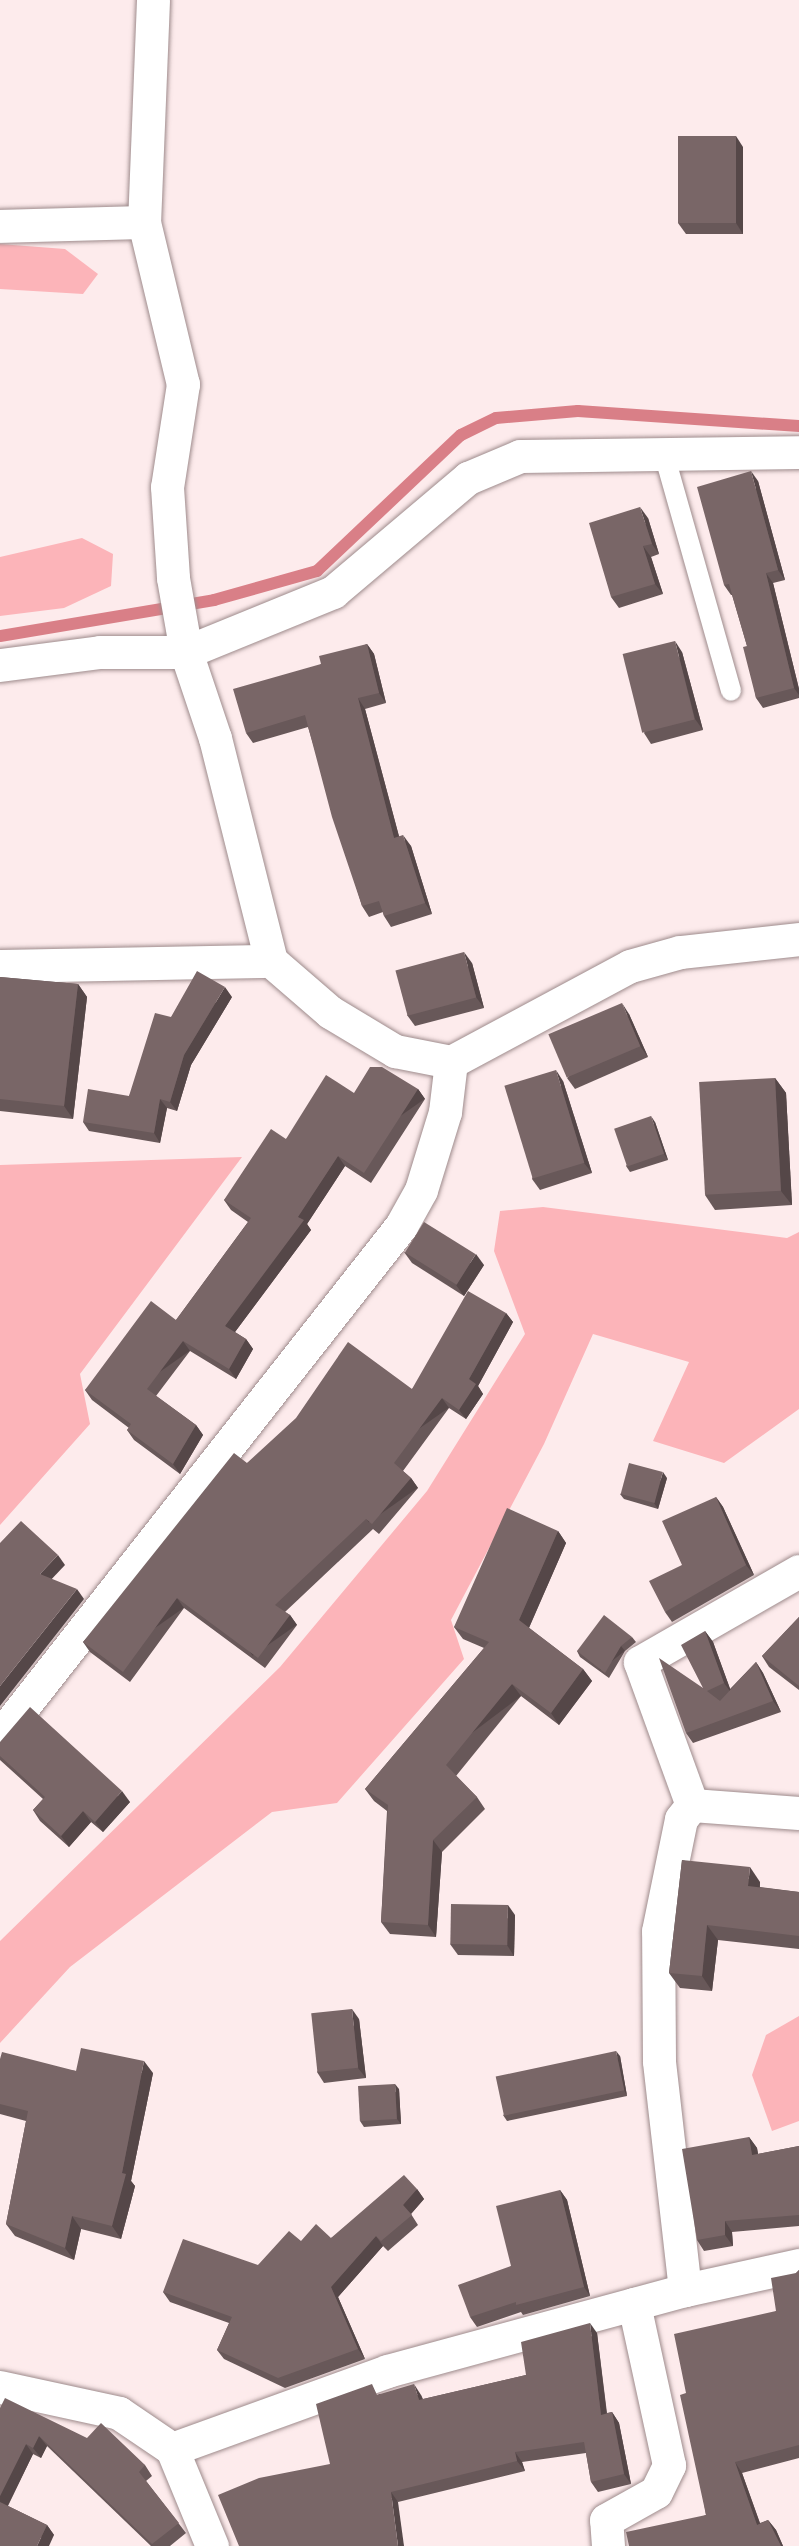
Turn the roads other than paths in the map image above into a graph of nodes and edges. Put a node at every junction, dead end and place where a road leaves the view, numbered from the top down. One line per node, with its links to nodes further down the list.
1 (153, 0): 2 (street)
2 (144, 222): 3 (street); 6 (street)
3 (0, 226)
4 (799, 452): 5 (street)
5 (664, 454): 6 (street); 8 (lane)
6 (184, 636): 7 (street); 10 (street)
7 (0, 665)
8 (731, 692)
9 (799, 939): 12 (street)
10 (272, 961): 11 (street); 12 (street)
11 (0, 966)
12 (451, 1062): 14 (street)
13 (799, 1571): 15 (street)
14 (0, 1736)
15 (692, 1805): 16 (street); 18 (street)
16 (799, 1813)
17 (799, 2265): 18 (street)
18 (685, 2290): 19 (street)
19 (634, 2304): 21 (street); 23 (street)
20 (0, 2387): 21 (street)
21 (172, 2449): 22 (street)
22 (212, 2546)
23 (608, 2546)

